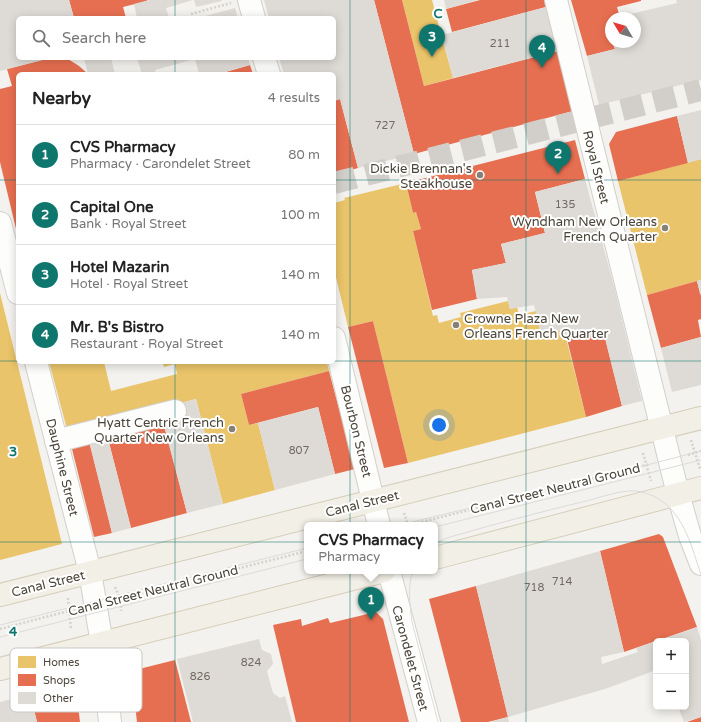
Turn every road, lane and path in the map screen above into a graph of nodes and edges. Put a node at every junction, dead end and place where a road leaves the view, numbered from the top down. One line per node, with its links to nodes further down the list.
1 (556, 0): 13 (street, Royal Street)
2 (242, 1): 3 (path); 4 (street)
3 (191, 14)
4 (253, 16)
5 (264, 60): 6 (street)
6 (268, 72)
7 (0, 223): 8 (street)
8 (16, 285)
9 (336, 346): 24 (street, Bourbon Street)
10 (37, 364): 15 (street, Dauphine Street)
11 (175, 411): 15 (street)
12 (701, 418): 13 (main road, Canal Street)
13 (662, 428): 19 (street, Royal Street); 24 (main road, Canal Street)
14 (691, 440): 18 (path)
15 (56, 441): 32 (street, Dauphine Street)
16 (642, 450): 20 (path)
17 (701, 451): 18 (path, Canal Street Neutral Ground)
18 (696, 453): 19 (path, Canal Street Neutral Ground); 21 (path)
19 (670, 459): 20 (path, Canal Street Neutral Ground); 23 (street, Royal Street)
20 (647, 465): 22 (path); 28 (path, Canal Street Neutral Ground)
21 (701, 478): 23 (main road)
22 (652, 485)
23 (678, 494): 30 (main road); 31 (street, Royal Street)
24 (373, 500): 26 (street, Bourbon Street); 32 (main road, Canal Street)
25 (404, 513): 27 (path)
26 (378, 522)
27 (408, 522)
28 (421, 522)
29 (304, 552): 38 (path, Canal Street Neutral Ground)
30 (438, 557)
31 (701, 564)
32 (90, 572): 36 (main road, Canal Street); 39 (street, Dauphine Street)
33 (372, 574): 44 (main road)
34 (389, 574): 51 (street, Carondelet Street)
35 (114, 584): 38 (path)
36 (0, 595)
37 (68, 598): 40 (path)
38 (119, 598): 39 (path, Canal Street Neutral Ground); 41 (path)
39 (95, 604): 40 (path, Canal Street Neutral Ground); 44 (street, Dauphine Street)
40 (69, 611): 42 (path, Canal Street Neutral Ground); 43 (path)
41 (121, 611)
42 (0, 629)
43 (71, 630)
44 (102, 644): 45 (main road); 46 (street, Dauphine Street)
45 (86, 648)
46 (102, 648)
47 (10, 667): 48 (main road)
48 (0, 669)
49 (109, 712): 50 (street, Dauphine Street)
50 (110, 722)
51 (428, 722)

